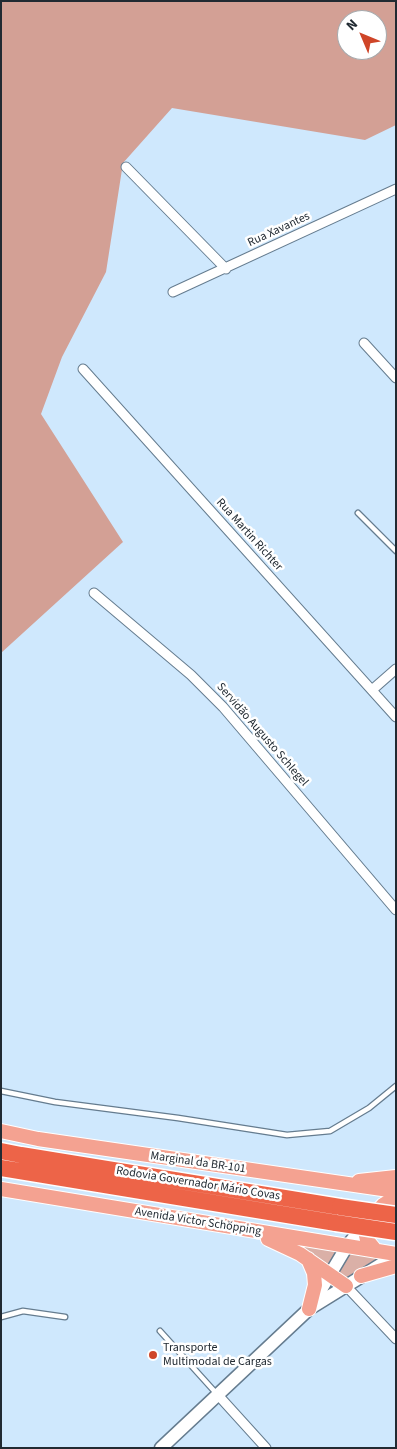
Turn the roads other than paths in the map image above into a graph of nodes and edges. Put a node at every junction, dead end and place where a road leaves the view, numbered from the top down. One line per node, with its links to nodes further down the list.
1 (126, 167): 3 (street)
2 (396, 189): 3 (street, Rua Xavantes)
3 (226, 269): 4 (street, Rua Xavantes)
4 (173, 292)
5 (364, 344): 7 (street)
6 (83, 369): 12 (street, Rua Martin Richter)
7 (396, 378)
8 (358, 513): 9 (lane)
9 (396, 551)
10 (94, 593): 14 (street, Servidão Augusto Schlegel)
11 (396, 669): 12 (street)
12 (372, 690): 13 (street, Rua Martin Richter)
13 (396, 717)
14 (396, 910)
15 (396, 1086): 16 (lane)
16 (1, 1091)
17 (1, 1131): 21 (main road, Marginal da BR-101)
18 (1, 1150): 25 (highway, Rodovia Governador Mário Covas, bridge)
19 (1, 1168): 28 (highway, Rodovia Governador Mário Covas, bridge)
20 (396, 1177): 21 (main road)
21 (339, 1183): 23 (main road, Marginal da BR-101)
22 (1, 1189): 27 (main road, Avenida Victor Schöpping)
23 (396, 1191)
24 (396, 1197): 26 (main road)
25 (396, 1215)
26 (367, 1222): 29 (main road); 31 (main road)
27 (230, 1227): 29 (main road, Avenida Victor Schöpping); 33 (main road)
28 (396, 1232)
29 (347, 1246): 31 (main road, Avenida Victor Schöpping); 35 (main road)
30 (396, 1250): 31 (main road)
31 (376, 1251): 32 (main road, Avenida Victor Schöpping)
32 (396, 1254): 36 (main road)
33 (308, 1259): 35 (main road); 38 (main road)
34 (396, 1266): 36 (main road)
35 (330, 1274): 37 (main road); 38 (main road)
36 (361, 1276): 37 (main road)
37 (346, 1286): 38 (main road); 42 (street)
38 (309, 1309): 43 (main road)
39 (1, 1317): 40 (lane)
40 (65, 1317)
41 (160, 1331): 43 (lane)
42 (396, 1339)
43 (218, 1395): 44 (main road); 45 (street)
44 (161, 1448)
45 (266, 1448)

